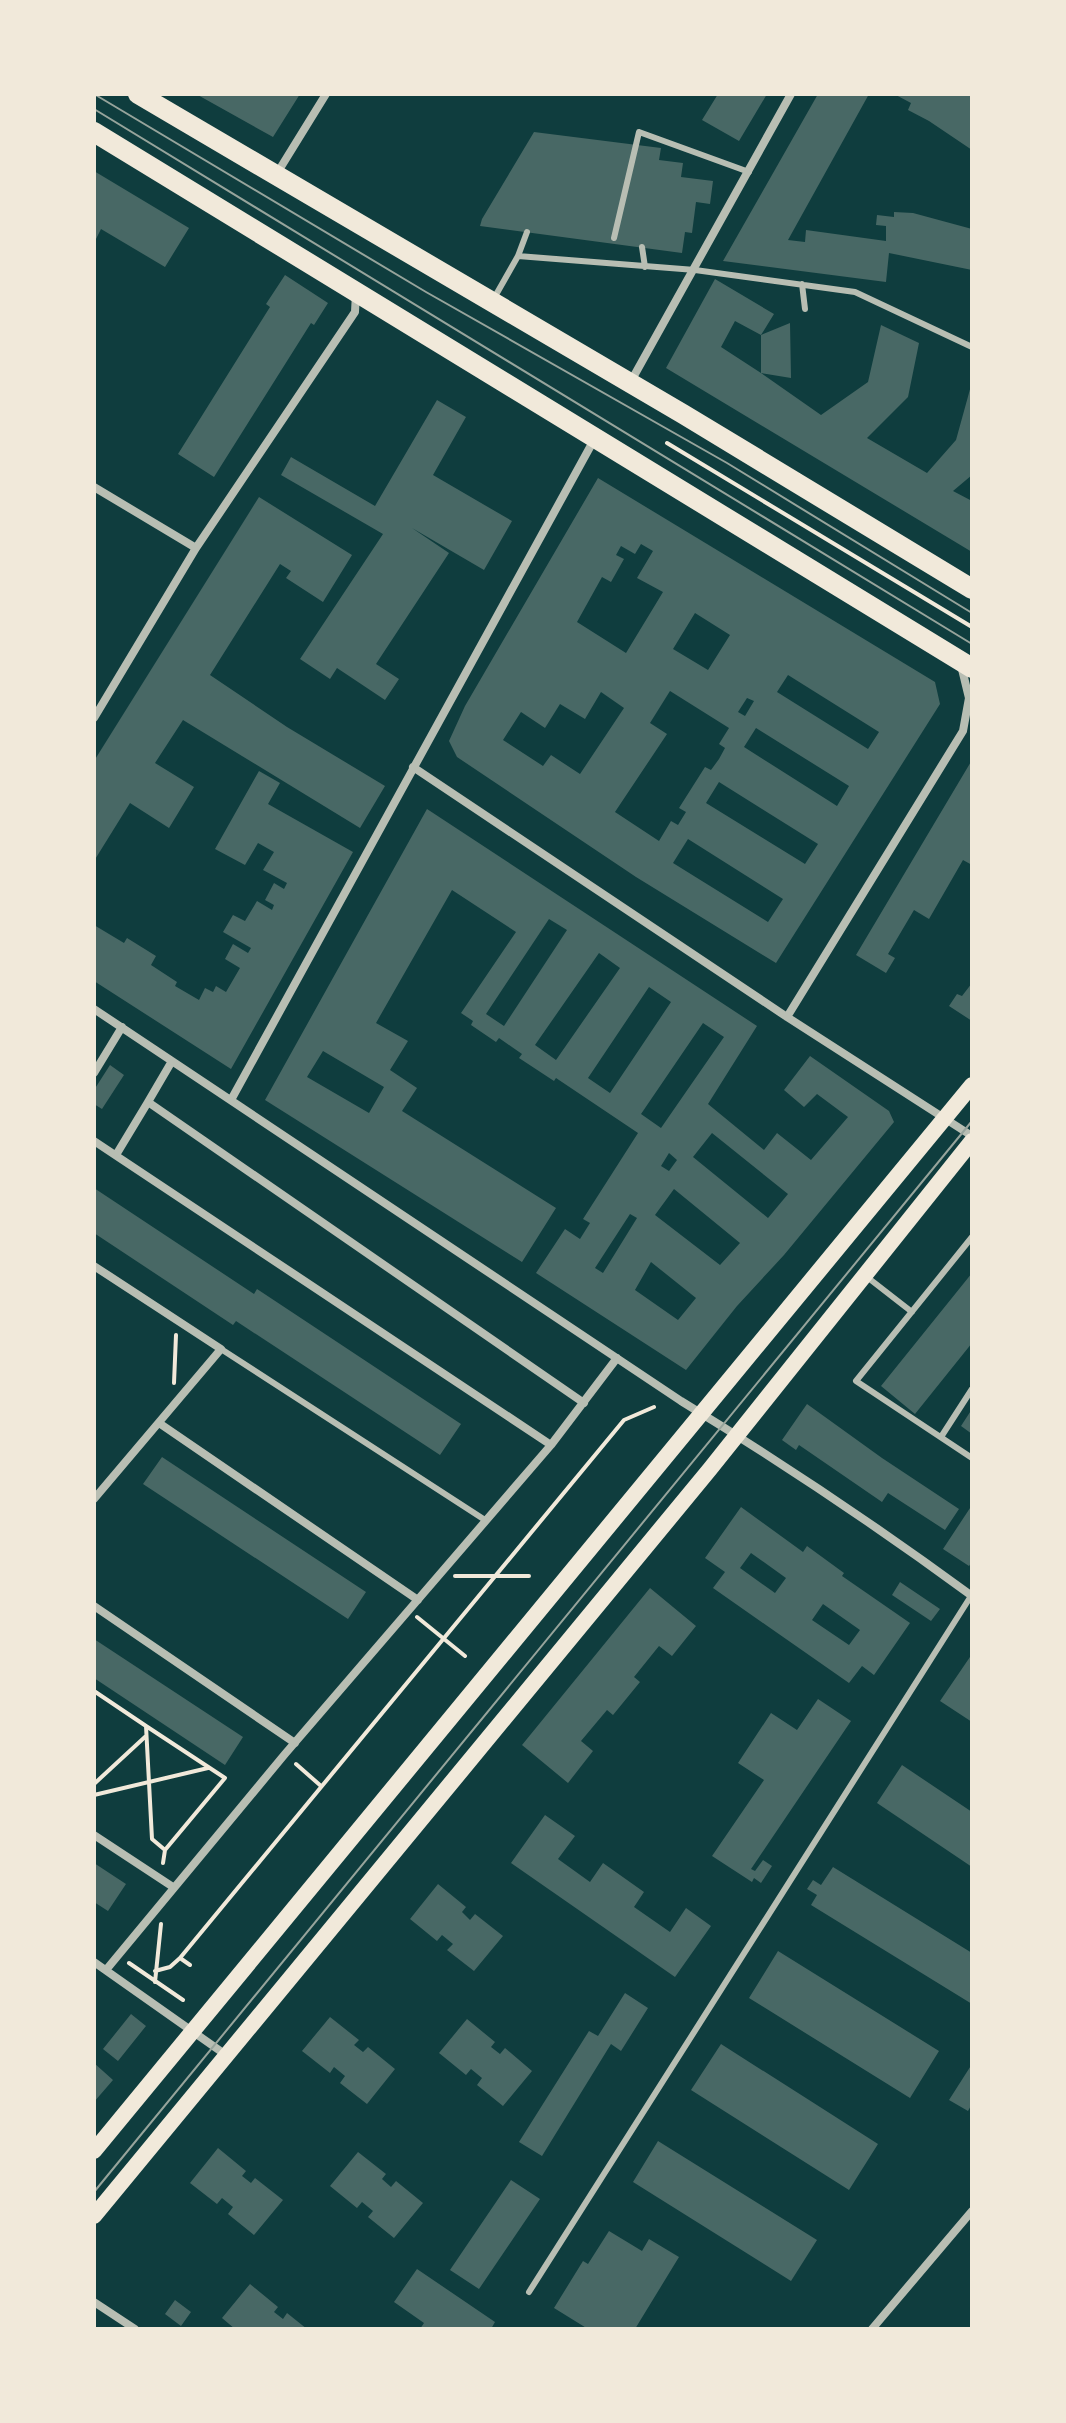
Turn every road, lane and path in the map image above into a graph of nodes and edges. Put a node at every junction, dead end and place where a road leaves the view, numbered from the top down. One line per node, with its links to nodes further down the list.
1 (138, 94): 6 (main road)
2 (326, 94): 6 (street)
3 (791, 94): 5 (street)
4 (96, 138): 14 (main road)
5 (749, 172): 8 (lane); 12 (street)
6 (275, 176): 15 (main road)
7 (527, 232): 10 (lane)
8 (614, 238)
9 (642, 247): 11 (lane)
10 (518, 256): 11 (lane); 15 (lane)
11 (645, 267): 12 (lane)
12 (695, 270): 13 (lane); 18 (street)
13 (802, 284): 16 (lane); 17 (lane)
14 (356, 293): 19 (main road); 22 (street)
15 (491, 303): 18 (main road)
16 (805, 309)
17 (972, 347)
18 (630, 384): 23 (main road)
19 (595, 437): 25 (main road); 27 (street)
20 (667, 443): 24 (path)
21 (94, 487): 22 (street)
22 (196, 548): 26 (street)
23 (972, 589)
24 (972, 627)
25 (966, 664): 29 (street)
26 (94, 718)
27 (413, 767): 29 (street); 34 (street)
28 (94, 1009): 30 (street)
29 (787, 1017): 36 (street)
30 (122, 1027): 31 (street); 32 (street)
31 (172, 1061): 34 (street); 35 (street)
32 (94, 1073)
33 (972, 1085): 36 (main road)
34 (231, 1100): 46 (street)
35 (148, 1102): 39 (street); 48 (street)
36 (945, 1120): 37 (street); 51 (main road)
37 (972, 1138): 42 (main road)
38 (94, 1141): 39 (street)
39 (116, 1155): 55 (street)
40 (972, 1237): 43 (lane)
41 (94, 1266): 44 (street)
42 (864, 1275): 43 (lane); 53 (main road)
43 (912, 1312): 54 (lane)
44 (176, 1320): 45 (street); 49 (path)
45 (221, 1349): 49 (street); 58 (lane)
46 (617, 1358): 48 (street); 51 (street)
47 (972, 1389): 54 (lane)
48 (584, 1403): 55 (street)
49 (174, 1405): 52 (street)
50 (654, 1407): 60 (path)
51 (700, 1413): 53 (street); 91 (main road)
52 (159, 1423): 57 (street); 63 (street)
53 (736, 1435): 62 (street); 92 (main road)
54 (941, 1437): 56 (lane)
55 (551, 1445): 58 (street)
56 (972, 1458)
57 (94, 1499)
58 (485, 1520): 59 (street)
59 (438, 1576): 60 (path); 63 (street)
60 (494, 1576): 61 (path); 66 (path)
61 (529, 1576)
62 (972, 1596): 96 (lane)
63 (418, 1600): 65 (street)
64 (94, 1606): 71 (street)
65 (409, 1610): 66 (path); 71 (street)
66 (442, 1638): 67 (path); 76 (path)
67 (465, 1656)
68 (94, 1691): 69 (path)
69 (146, 1726): 70 (path); 73 (path)
70 (146, 1736): 74 (path); 75 (path)
71 (295, 1743): 72 (street)
72 (285, 1754): 76 (path); 81 (street)
73 (210, 1768): 74 (path); 79 (path)
74 (149, 1783): 77 (path); 79 (path)
75 (94, 1784)
76 (321, 1786): 84 (path)
77 (94, 1795)
78 (94, 1835): 80 (street)
79 (165, 1850): 80 (path)
80 (161, 1880): 81 (street)
81 (173, 1887): 82 (street)
82 (162, 1901): 83 (street); 88 (path)
83 (118, 1955): 87 (street); 89 (path)
84 (180, 1958): 86 (path); 88 (path)
85 (94, 1962): 87 (street)
86 (190, 1965)
87 (106, 1970): 91 (street)
88 (155, 1971): 89 (path)
89 (155, 1982): 90 (path)
90 (183, 2000)
91 (193, 2030): 92 (street); 93 (main road)
92 (226, 2055): 95 (main road)
93 (94, 2151)
94 (972, 2211): 98 (street)
95 (94, 2216)
96 (529, 2292)
97 (94, 2302): 99 (street)
98 (876, 2328)
99 (135, 2329)

